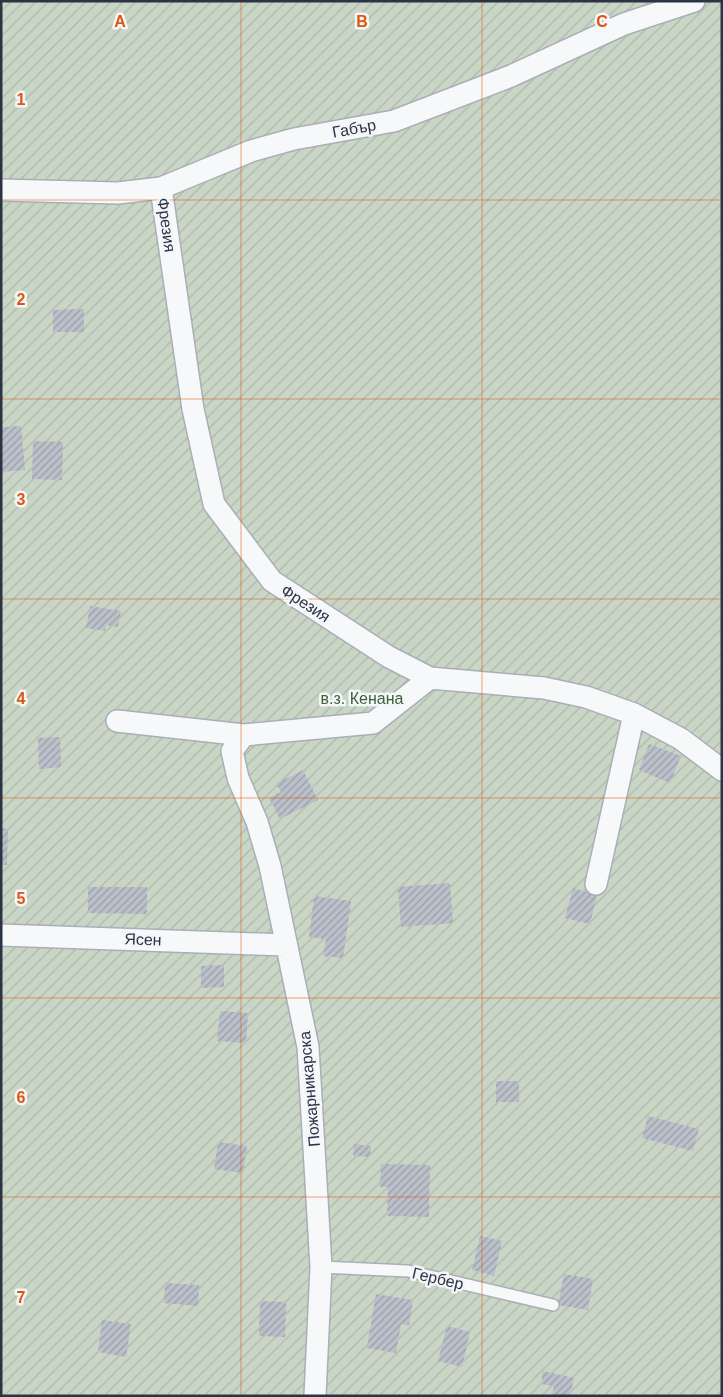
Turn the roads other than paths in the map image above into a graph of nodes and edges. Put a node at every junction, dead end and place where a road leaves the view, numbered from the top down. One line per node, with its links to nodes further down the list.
1 (694, 1): 2 (street, Габър)
2 (161, 188): 3 (street, Габър); 4 (street, Фрезия)
3 (1, 190)
4 (430, 678): 5 (street, Фрезия); 7 (street)
5 (634, 714): 8 (street, Фрезия); 9 (street)
6 (116, 721): 7 (street)
7 (244, 735): 11 (street, Пожарникарска)
8 (722, 770)
9 (596, 884)
10 (1, 935): 11 (street, Ясен)
11 (286, 945): 12 (street, Пожарникарска)
12 (321, 1266): 13 (lane, Гербер); 14 (street, Пожарникарска)
13 (553, 1305)
14 (315, 1396)

